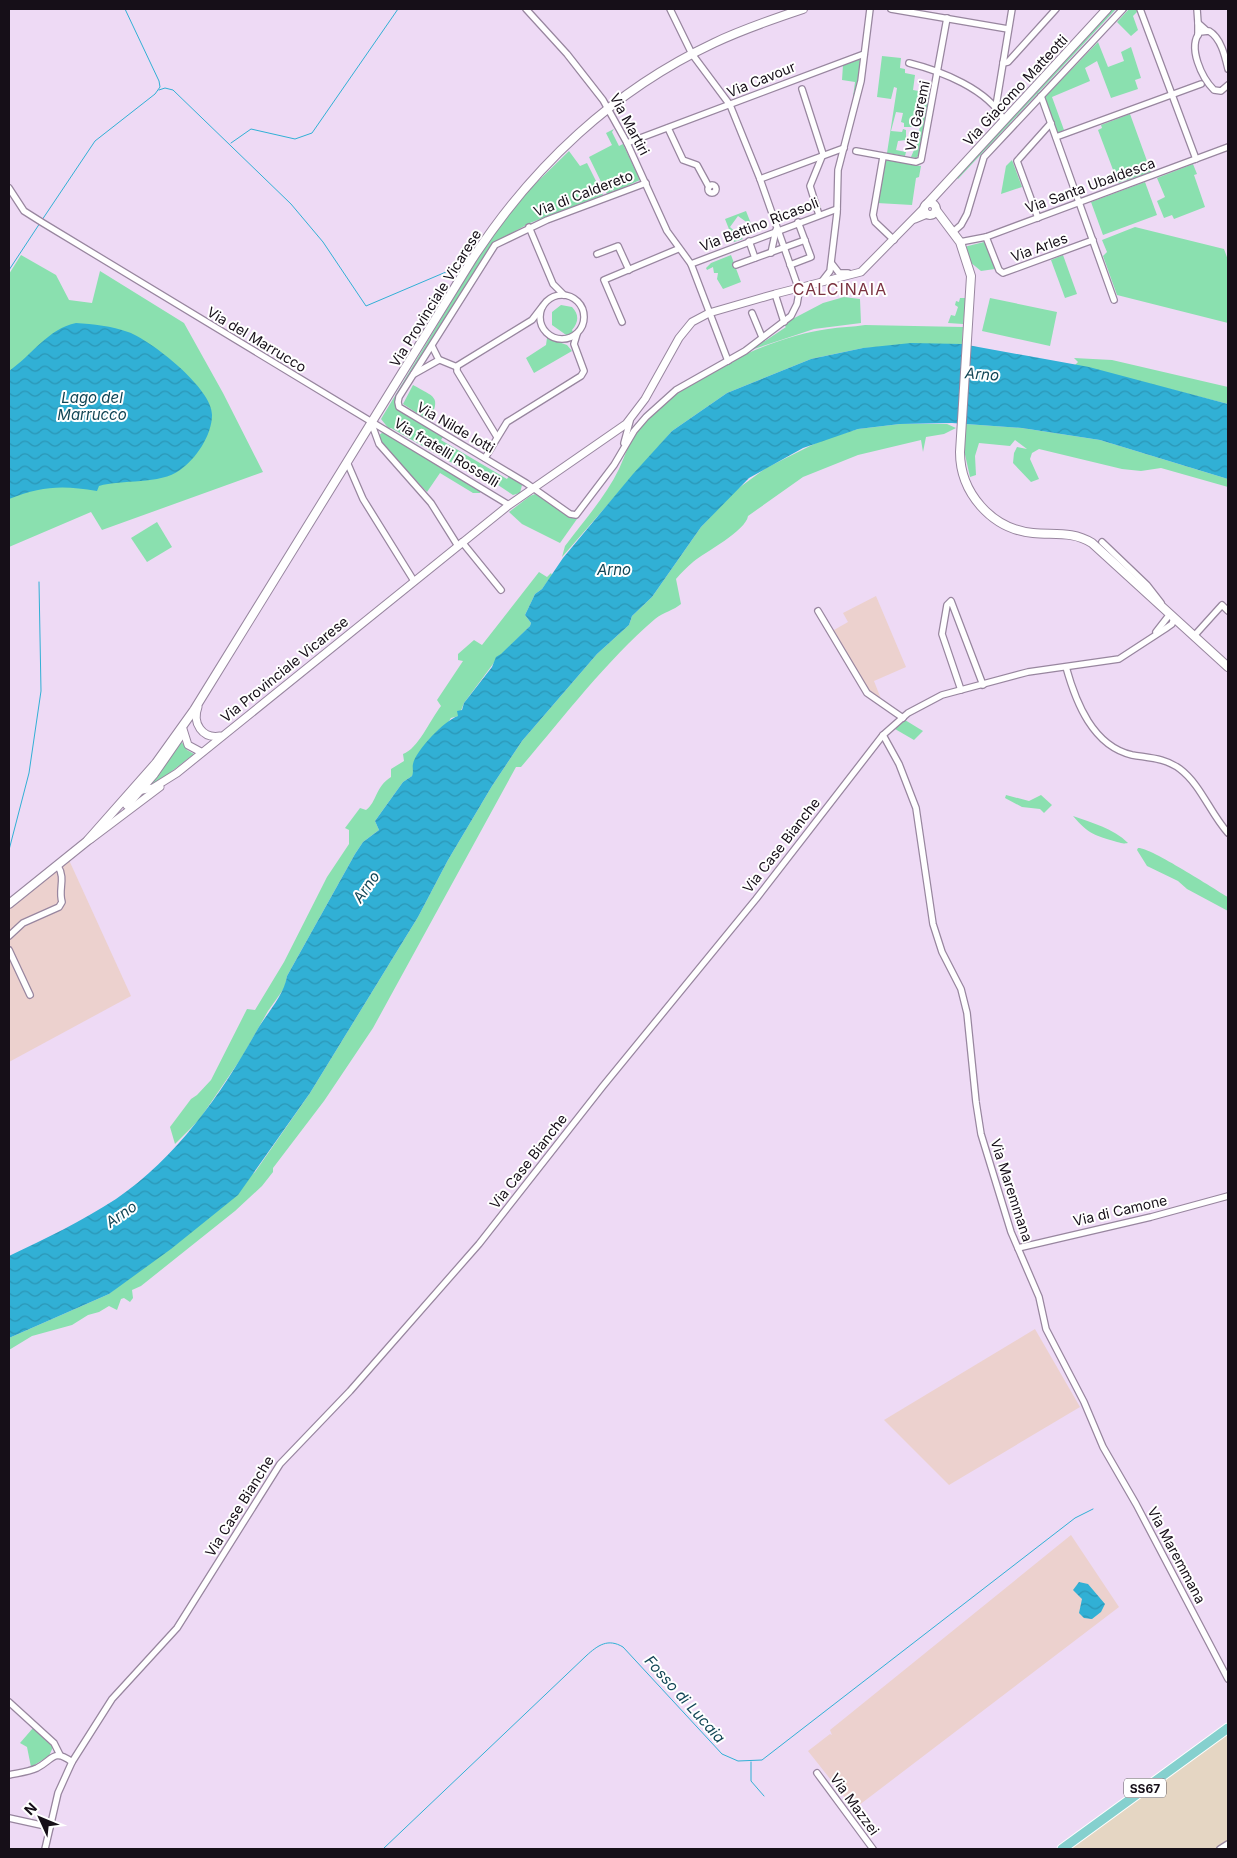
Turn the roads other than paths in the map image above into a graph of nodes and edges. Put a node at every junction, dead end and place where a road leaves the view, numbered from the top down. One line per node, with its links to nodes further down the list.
1 (526, 9): 32 (street, Via Martiri)
2 (670, 9): 17 (street)
3 (803, 9): 17 (main road, Via Provinciale Vicarese)
4 (870, 9): 18 (street)
5 (891, 9): 12 (street)
6 (1012, 9): 14 (street)
7 (1056, 9): 19 (street)
8 (1107, 9): 33 (main road, Via Giacomo Matteotti)
9 (1123, 9): 29 (street)
10 (1140, 9): 28 (street)
11 (1197, 9): 13 (street)
12 (948, 18): 14 (street); 22 (street)
13 (1198, 23): 15 (street); 16 (street)
14 (1008, 29): 19 (street)
15 (1207, 31): 16 (street); 21 (street)
16 (1198, 35): 23 (street)
17 (692, 54): 30 (street); 32 (main road, Via Provinciale Vicarese)
18 (864, 54): 30 (street, Via Cavour); 39 (street)
19 (1003, 62): 31 (street)
20 (909, 63): 22 (street)
21 (1228, 69)
22 (939, 71): 31 (street); 41 (street, Via Garemi)
23 (1203, 74): 24 (street); 25 (street)
24 (1201, 84): 25 (street); 28 (street)
25 (1210, 85): 26 (street)
26 (1228, 85)
27 (802, 89): 42 (street)
28 (1171, 94): 36 (street); 43 (street)
29 (1041, 96): 34 (street); 56 (street)
30 (730, 105): 35 (street, Via Cavour); 44 (street)
31 (996, 106): 33 (street)
32 (607, 108): 37 (street, Via Martiri); 93 (main road, Via Provinciale Vicarese)
33 (1004, 120): 50 (main road, Via Giacomo Matteotti)
34 (1050, 123): 36 (street); 52 (street)
35 (668, 128): 37 (street, Via Cavour); 46 (street)
36 (1056, 137): 48 (street)
37 (627, 143): 45 (street, Via Martiri)
38 (1228, 147): 43 (street, Via Santa Ubaldesca)
39 (844, 148): 42 (street); 49 (street)
40 (856, 151): 41 (street, Via Garemi)
41 (883, 156): 59 (street)
42 (822, 158): 44 (street); 51 (street)
43 (1196, 159): 48 (street, Via Santa Ubaldesca)
44 (760, 179): 55 (street)
45 (646, 183): 54 (street, Via di Caldereto); 64 (street, Via Martiri)
46 (709, 187)
47 (9, 188): 93 (street, Via del Marrucco)
48 (1080, 202): 52 (street, Via Santa Ubaldesca); 60 (street)
49 (837, 209): 51 (street, Via Bettino Ricasoli); 68 (street)
50 (930, 210): 56 (main road); 59 (street)
51 (819, 215): 53 (street, Via Bettino Ricasoli)
52 (1038, 218): 57 (street, Via Santa Ubaldesca)
53 (798, 222): 55 (street, Via Bettino Ricasoli); 58 (street)
54 (529, 227): 75 (street); 87 (street, Via Nilde Iotti)
55 (777, 230): 61 (street, Via Bettino Ricasoli); 63 (street); 65 (street)
56 (953, 232): 62 (main road)
57 (986, 237): 60 (street, Via Arles); 62 (street, Via Santa Ubaldesca)
58 (805, 240): 63 (street); 71 (street)
59 (894, 240): 73 (street)
60 (1093, 240): 79 (street)
61 (749, 241): 67 (street); 69 (street, Via Bettino Ricasoli)
62 (960, 242): 104 (main road)
63 (784, 248): 65 (street); 71 (street)
64 (678, 249): 69 (street, Via Martiri); 72 (street)
65 (770, 253): 67 (street)
66 (597, 254): 72 (street)
67 (755, 258): 70 (street)
68 (831, 262): 73 (street); 74 (street)
69 (691, 264): 81 (street, Via Martiri)
70 (736, 265)
71 (790, 265): 76 (street)
72 (628, 270): 83 (street)
73 (855, 274): 74 (street)
74 (823, 280): 76 (street)
75 (553, 284): 78 (street); 80 (street)
76 (799, 287): 77 (street); 84 (street)
77 (775, 294): 81 (street); 84 (street)
78 (565, 295): 80 (street); 85 (street)
79 (1114, 300)
80 (544, 305): 85 (street); 90 (street)
81 (710, 313): 89 (street, Via Martiri); 92 (street)
82 (752, 313): 86 (street)
83 (622, 322)
84 (784, 322): 86 (street)
85 (577, 334): 94 (street)
86 (762, 337): 89 (street)
87 (432, 346): 88 (street); 91 (street, Via Nilde Iotti)
88 (440, 360): 90 (street); 91 (street, Via Nilde Iotti)
89 (728, 361): 95 (street)
90 (457, 367): 94 (street)
91 (414, 375): 96 (street, Via Nilde Iotti)
92 (630, 421): 95 (street); 98 (street, Via Provinciale Vicarese)
93 (371, 422): 97 (main road, Via Provinciale Vicarese); 99 (street, Via fratelli Rosselli); 101 (street)
94 (497, 437): 96 (street)
95 (622, 450): 98 (street, Via Nilde Iotti)
96 (485, 458): 98 (street, Via Nilde Iotti)
97 (347, 462): 102 (street); 116 (main road, Via Provinciale Vicarese)
98 (533, 487): 99 (street, Via Provinciale Vicarese)
99 (509, 505): 101 (street, Via Provinciale Vicarese)
100 (1102, 542): 104 (street)
101 (460, 544): 102 (street, Via Provinciale Vicarese); 103 (street)
102 (414, 580): 122 (street, Via Provinciale Vicarese)
103 (500, 590)
104 (1162, 607): 107 (main road)
105 (818, 611): 118 (street)
106 (1228, 611): 111 (street)
107 (1172, 616): 108 (main road); 109 (street, Via Case Bianche); 110 (street, Via Case Bianche)
108 (1184, 626): 109 (street, Via Case Bianche); 111 (main road)
109 (1165, 629): 110 (street, Via Case Bianche)
110 (1154, 636): 112 (street, Via Case Bianche)
111 (1194, 636): 113 (main road)
112 (1066, 667): 114 (street, Via Case Bianche); 127 (street)
113 (1228, 668)
114 (983, 686): 115 (street, Via Case Bianche); 115 (street)
115 (961, 690): 118 (street, Via Case Bianche)
116 (202, 697): 117 (main road, Via Provinciale Vicarese); 122 (street)
117 (194, 710): 119 (main road, Via Provinciale Vicarese); 120 (main road, Via Provinciale Vicarese)
118 (903, 718): 121 (street, Via Case Bianche)
119 (185, 722): 120 (street); 126 (main road, Via Provinciale Vicarese)
120 (183, 733): 123 (street); 125 (main road, Via Provinciale Vicarese)
121 (883, 735): 137 (street, Via Maremmana); 142 (street, Via Case Bianche)
122 (220, 736): 123 (street, Via Provinciale Vicarese)
123 (201, 752): 124 (street, Via Provinciale Vicarese)
124 (177, 773): 125 (street, Via Provinciale Vicarese); 128 (street, Via Provinciale Vicarese)
125 (142, 789): 126 (street, Via Provinciale Vicarese); 128 (main road, Via Provinciale Vicarese)
126 (126, 799): 128 (main road, Via Provinciale Vicarese)
127 (1228, 833)
128 (88, 840): 129 (main road, Via Provinciale Vicarese)
129 (58, 866): 130 (main road, Via Provinciale Vicarese); 131 (street)
130 (9, 904)
131 (9, 934)
132 (9, 950): 133 (street)
133 (16, 966): 134 (street); 135 (street)
134 (9, 970)
135 (30, 995)
136 (1228, 1196): 137 (street, Via di Camone)
137 (1018, 1248): 138 (street, Via Maremmana)
138 (1228, 1679)
139 (9, 1702): 141 (street)
140 (1228, 1728): 150 (main road, SS67)
141 (60, 1755): 142 (street); 144 (street)
142 (72, 1762): 146 (street, Via Case Bianche)
143 (816, 1773): 149 (street, Via Mazzei)
144 (9, 1775)
145 (9, 1818): 146 (street)
146 (50, 1827): 148 (street, Via Case Bianche)
147 (1228, 1844): 151 (street)
148 (45, 1849)
149 (873, 1849)
150 (1062, 1849)
151 (1220, 1849)

